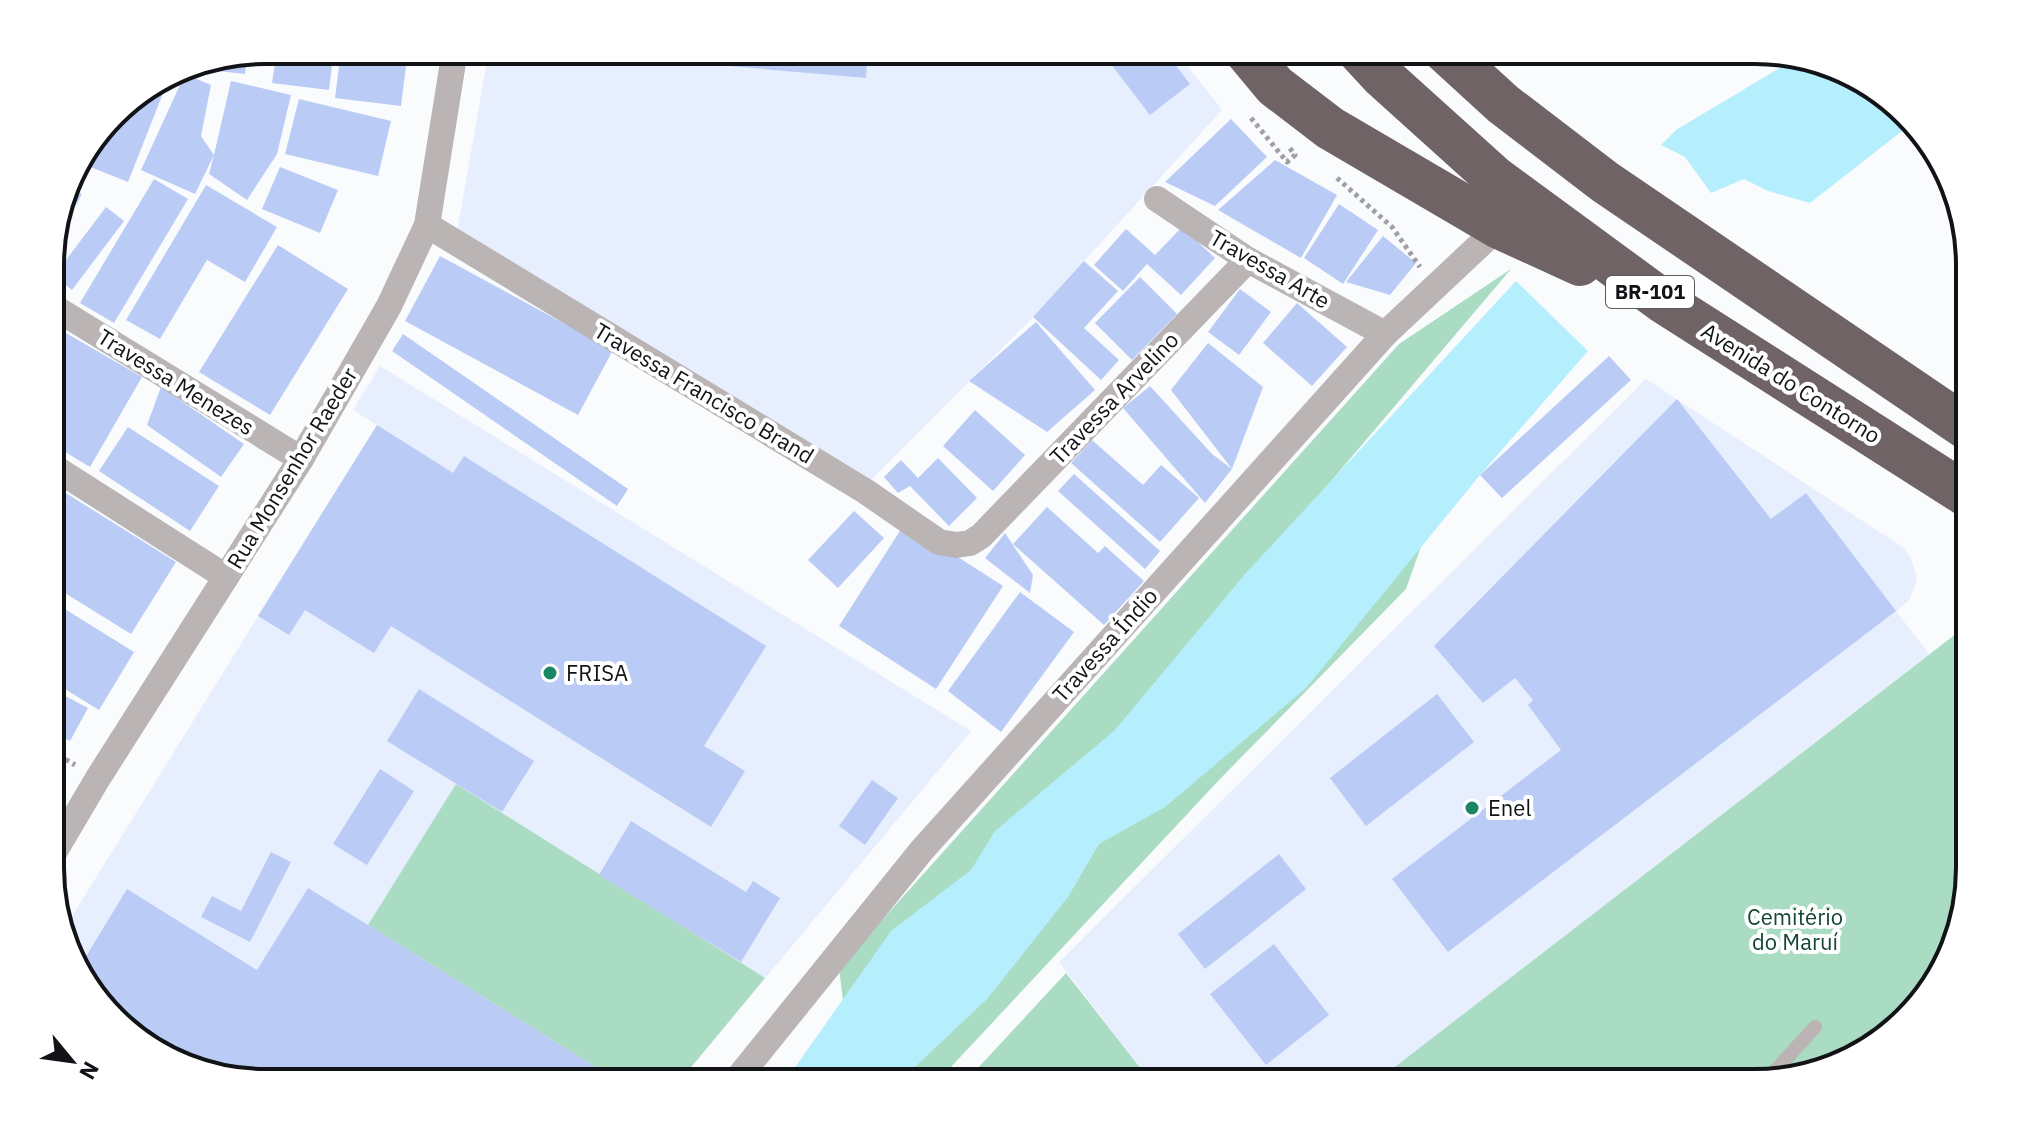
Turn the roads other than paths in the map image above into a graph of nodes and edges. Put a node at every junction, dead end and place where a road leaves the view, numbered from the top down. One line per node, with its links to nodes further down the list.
1 (453, 64): 6 (street, Rua Monsenhor Raeder)
2 (1257, 64): 7 (highway)
3 (1371, 64): 9 (highway, Avenida do Contorno / BR-101)
4 (1459, 64): 12 (highway, BR-101)
5 (1157, 199): 8 (street, Travessa Arte)
6 (427, 225): 13 (street, Rua Monsenhor Raeder); 16 (street, Travessa Francisco Brand)
7 (1499, 227): 9 (highway); 11 (street, Travessa Índio)
8 (1248, 260): 11 (street, Travessa Arte); 16 (street, Travessa Arvelino)
9 (1664, 302): 15 (highway, Avenida do Contorno / BR-101)
10 (64, 313): 13 (street, Travessa Menezes)
11 (1385, 334): 21 (street, Travessa Índio)
12 (1956, 420)
13 (301, 459): 17 (street, Rua Monsenhor Raeder)
14 (64, 474): 17 (street)
15 (1956, 488)
16 (981, 536)
17 (226, 577): 18 (street, Rua Monsenhor Raeder)
18 (64, 836)
19 (1815, 1027): 20 (lane)
20 (1778, 1067)
21 (745, 1069)

